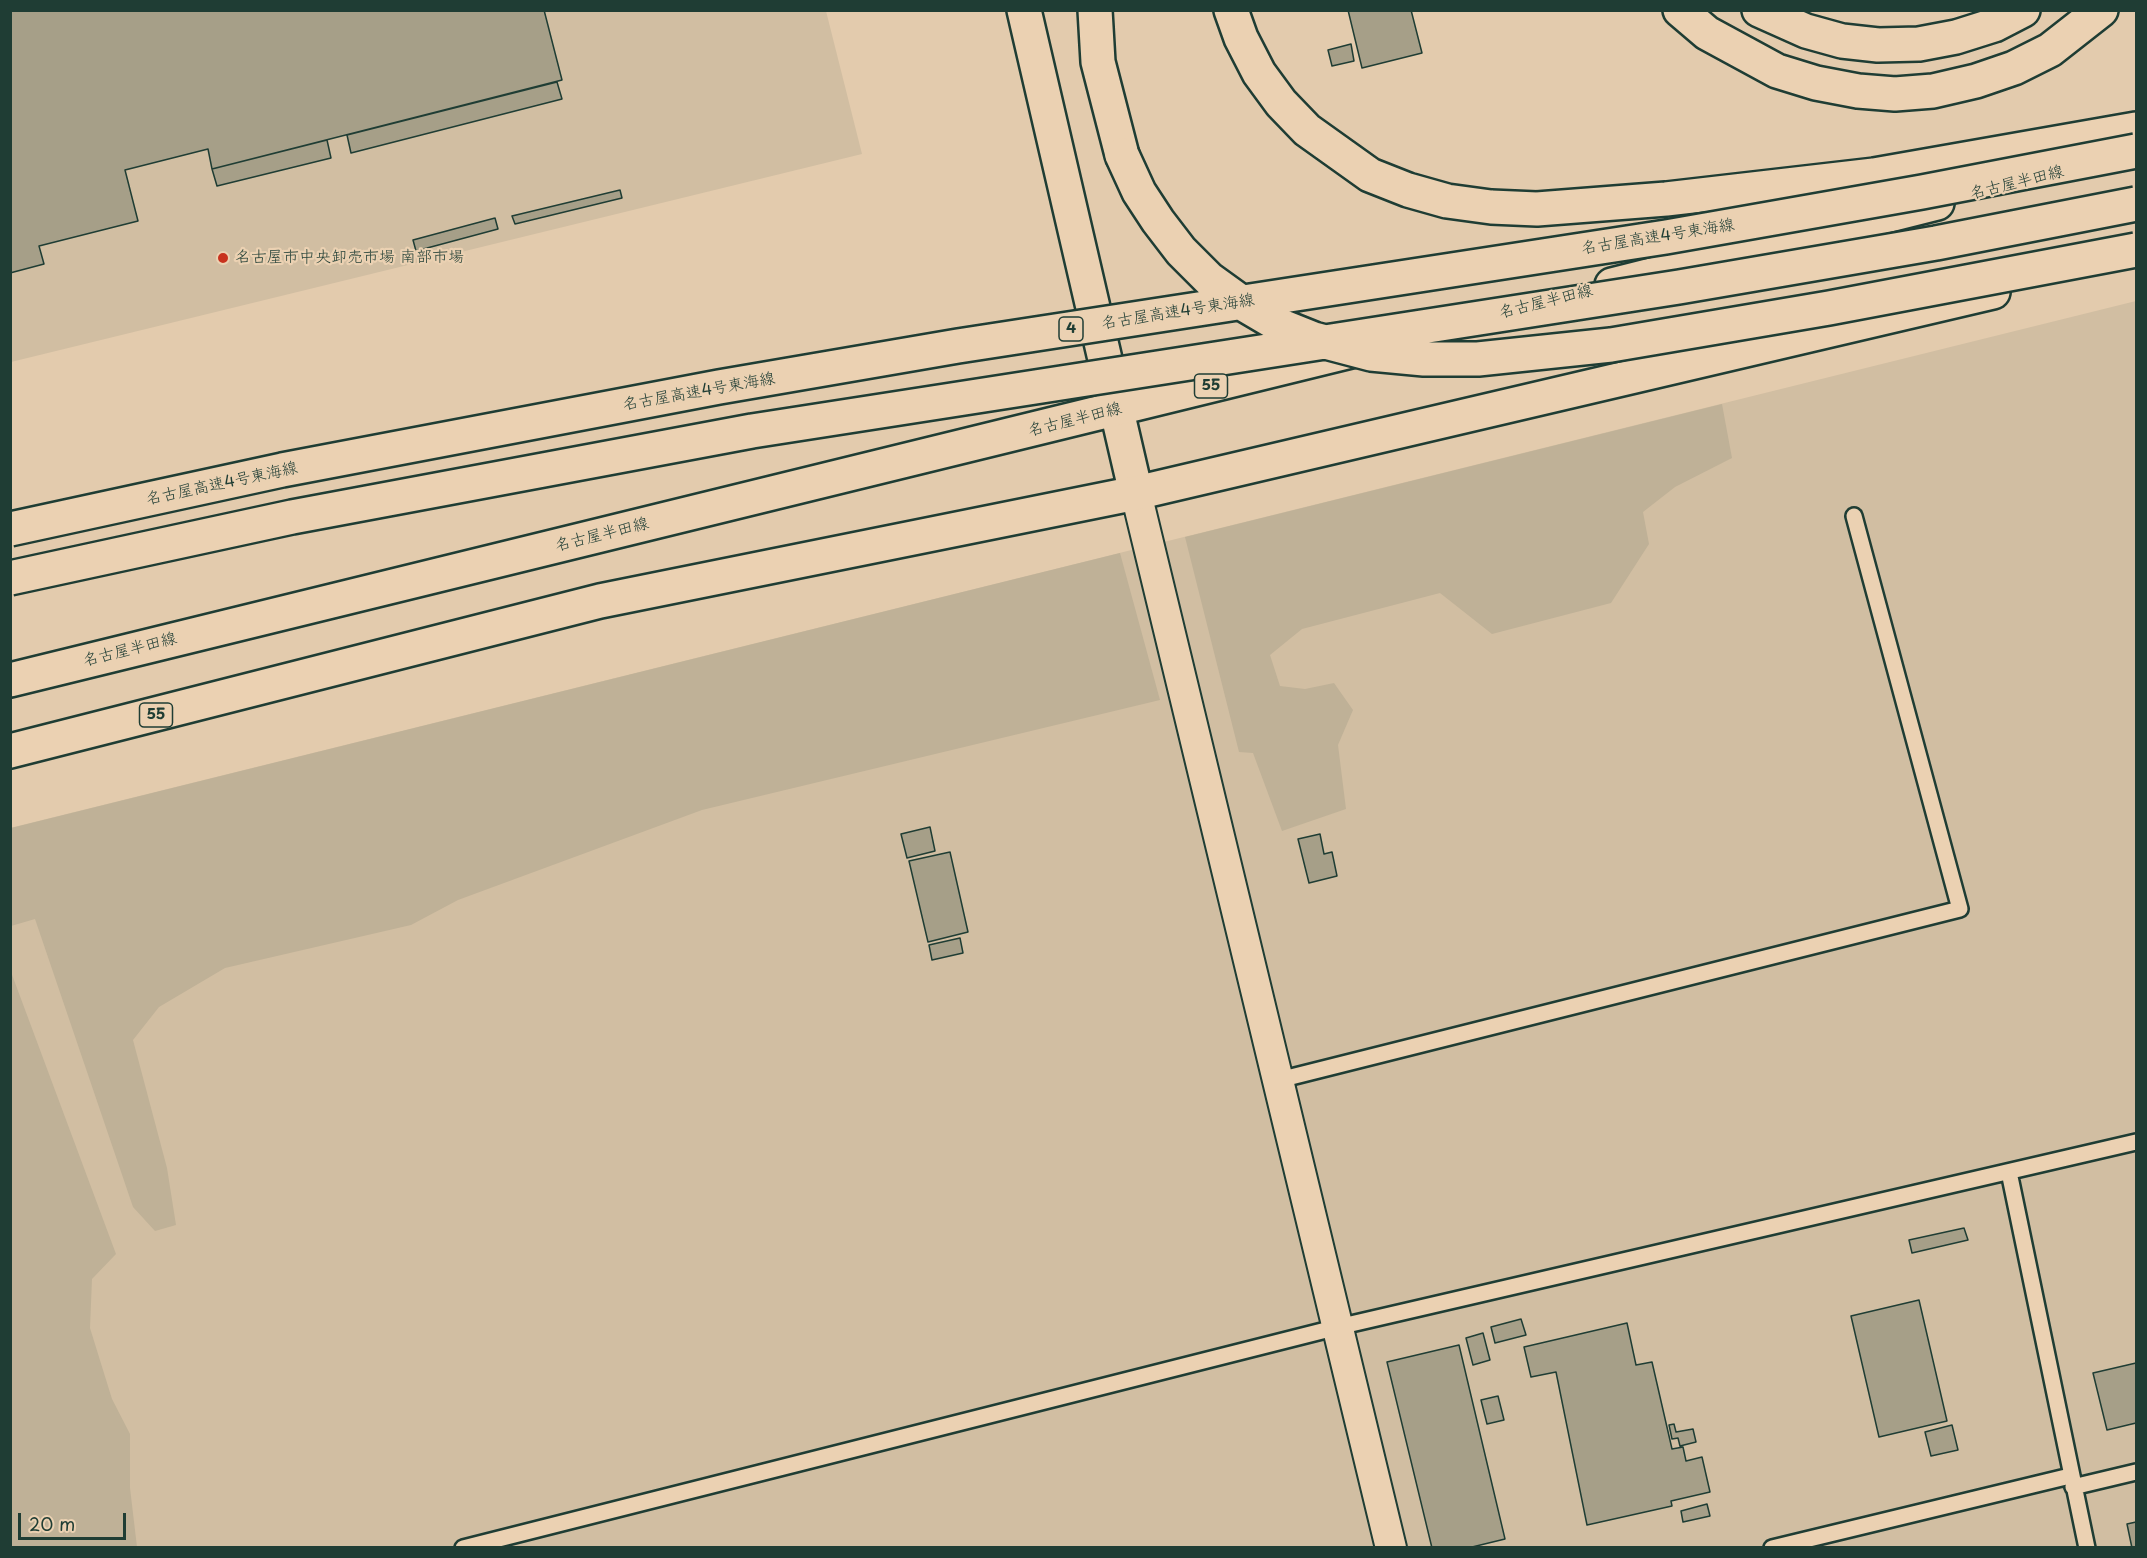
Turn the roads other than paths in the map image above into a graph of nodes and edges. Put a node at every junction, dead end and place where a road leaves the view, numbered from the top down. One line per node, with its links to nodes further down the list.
1 (1024, 10): 12 (main road)
2 (1095, 10): 11 (main road, bridge)
3 (1231, 10): 8 (main road)
4 (1680, 10): 7 (main road)
5 (1759, 10): 6 (main road)
6 (2023, 10)
7 (2101, 10)
8 (2136, 129)
9 (2136, 152): 12 (main road, 名古屋半田線 / 55); 15 (main road, 名古屋高速4号東海線 / 4, bridge)
10 (2136, 204): 16 (main road, bridge)
11 (2136, 250): 13 (main road, 55)
12 (1116, 410): 13 (main road); 17 (main road, 名古屋半田線 / 55)
13 (1136, 493): 18 (main road, 55); 19 (street)
14 (1854, 516): 19 (lane)
15 (10, 529)
16 (10, 578)
17 (10, 680)
18 (10, 751)
19 (1279, 1080): 22 (street)
20 (2136, 1142): 21 (lane)
21 (2009, 1172): 22 (lane); 24 (lane)
22 (1338, 1327): 25 (lane); 26 (street)
23 (2136, 1472): 24 (lane)
24 (2072, 1482): 27 (lane); 28 (lane)
25 (462, 1548)
26 (1391, 1548)
27 (1772, 1548)
28 (2087, 1548)

